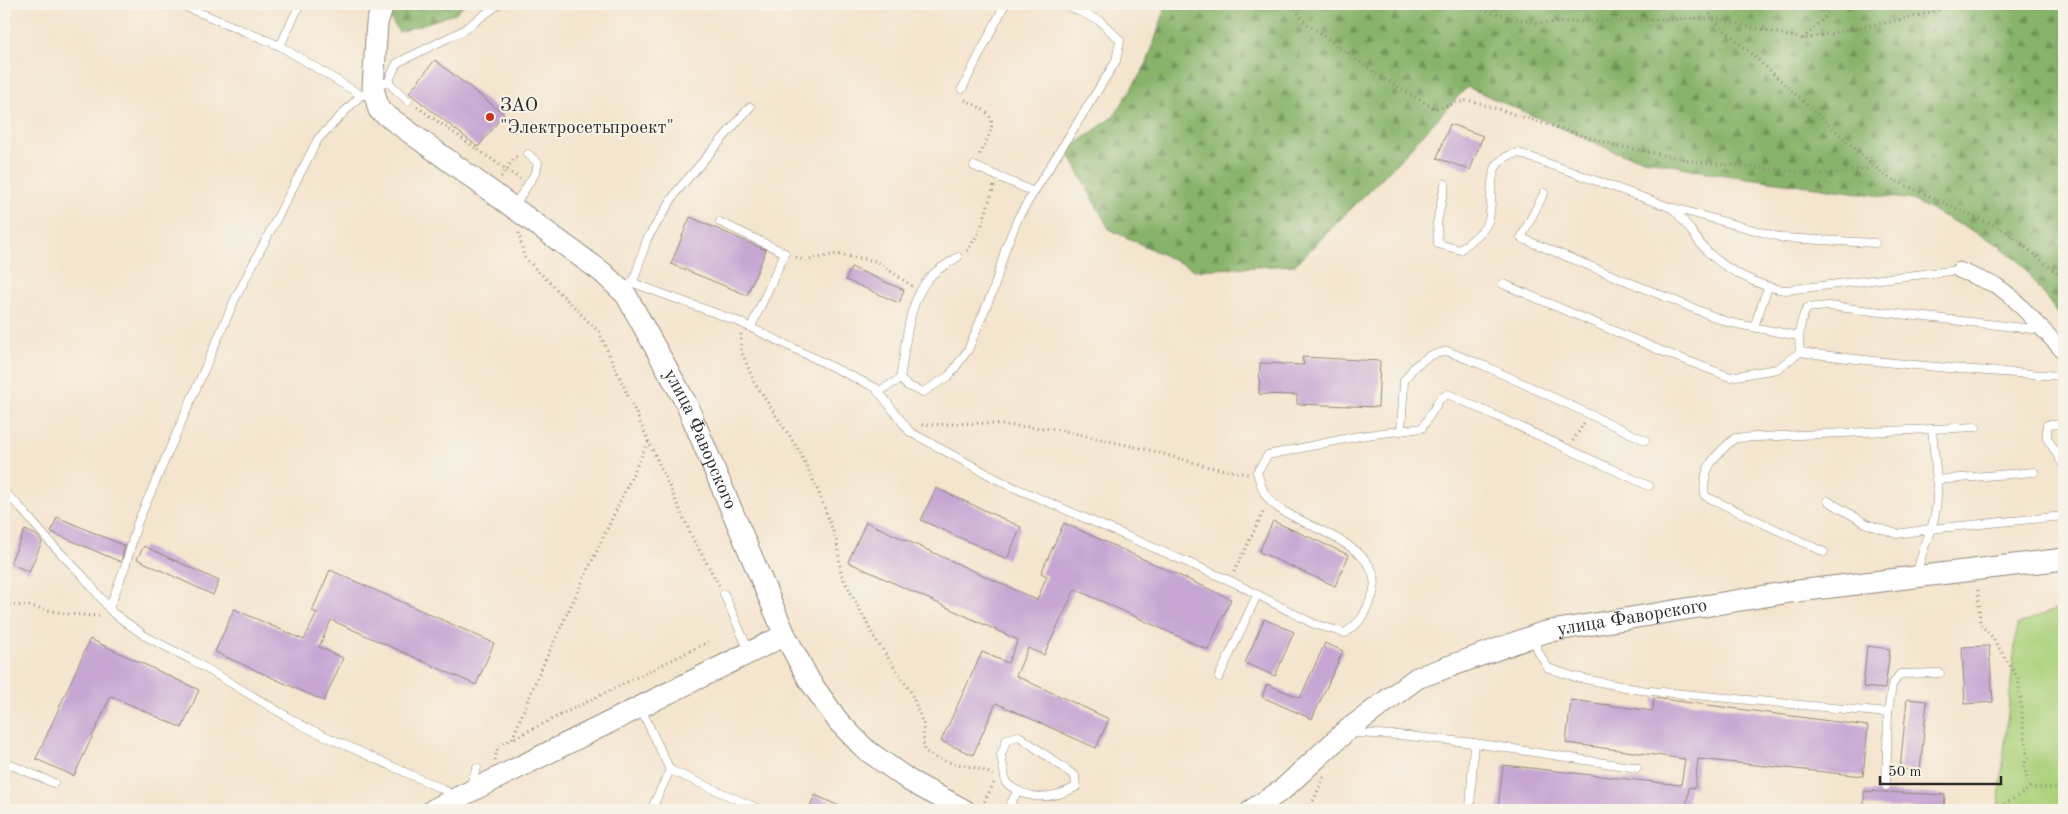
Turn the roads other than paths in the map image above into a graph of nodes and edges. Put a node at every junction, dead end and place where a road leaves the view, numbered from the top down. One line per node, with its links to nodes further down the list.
1 (179, 4): 7 (lane)
2 (300, 4): 7 (lane)
3 (383, 4): 9 (street)
4 (499, 4): 9 (lane)
5 (1005, 4): 8 (lane)
6 (1063, 4): 15 (lane)
7 (280, 46): 9 (lane)
8 (962, 89)
9 (375, 94): 10 (lane); 17 (street, улица Фаворского); 53 (lane)
10 (408, 101)
11 (750, 107): 24 (lane)
12 (528, 154): 17 (lane)
13 (974, 166): 15 (lane)
14 (1445, 184): 18 (lane)
15 (1034, 192): 33 (lane)
16 (1544, 193): 27 (lane)
17 (513, 207): 24 (street, улица Фаворского)
18 (1672, 208): 20 (lane); 25 (lane)
19 (720, 222): 26 (lane)
20 (1875, 243)
21 (958, 256): 33 (lane)
22 (1959, 270): 25 (lane); 28 (street)
23 (1503, 284): 30 (lane)
24 (627, 285): 26 (lane); 54 (street, улица Фаворского)
25 (1768, 287): 27 (lane)
26 (751, 327): 34 (lane)
27 (1754, 327): 29 (lane)
28 (2043, 330): 29 (lane); 31 (street)
29 (1798, 336): 30 (lane)
30 (1800, 352): 32 (lane)
31 (2064, 352)
32 (2064, 376)
33 (900, 379): 34 (lane)
34 (878, 392): 52 (lane)
35 (2064, 424): 40 (lane)
36 (1976, 427): 37 (lane)
37 (1932, 429): 42 (lane); 48 (lane)
38 (1401, 431): 39 (lane); 43 (lane); 52 (lane)
39 (1645, 440)
40 (2064, 466)
41 (2034, 472): 42 (lane)
42 (1936, 480): 47 (lane)
43 (1649, 486)
44 (4, 492): 53 (lane)
45 (1828, 501): 47 (lane)
46 (2064, 516): 47 (lane)
47 (1930, 528): 50 (lane)
48 (1824, 552)
49 (2064, 559): 50 (street, улица Фаворского)
50 (1917, 577): 55 (street, улица Фаворского)
51 (724, 594): 56 (lane)
52 (1257, 595): 58 (lane)
53 (111, 611): 70 (lane)
54 (785, 635): 56 (street); 72 (street, улица Фаворского)
55 (1532, 636): 60 (lane); 61 (street, улица Фаворского)
56 (754, 651): 59 (street)
57 (1940, 672): 60 (lane)
58 (1219, 677)
59 (640, 707): 66 (lane); 70 (street)
60 (1888, 713): 68 (lane)
61 (1345, 732): 62 (lane); 77 (street, улица Фаворского)
62 (1474, 743): 65 (lane); 78 (lane)
63 (4, 762): 67 (lane)
64 (478, 768): 70 (lane)
65 (1637, 768)
66 (670, 770): 71 (lane); 75 (lane)
67 (54, 783)
68 (1886, 786)
69 (1017, 792): 69 (lane); 76 (lane)
70 (464, 800): 73 (street)
71 (652, 808): 74 (lane)
72 (973, 809)
73 (433, 810)
74 (663, 810)
75 (762, 810)
76 (1007, 810)
77 (1252, 810)
78 (1472, 810)

